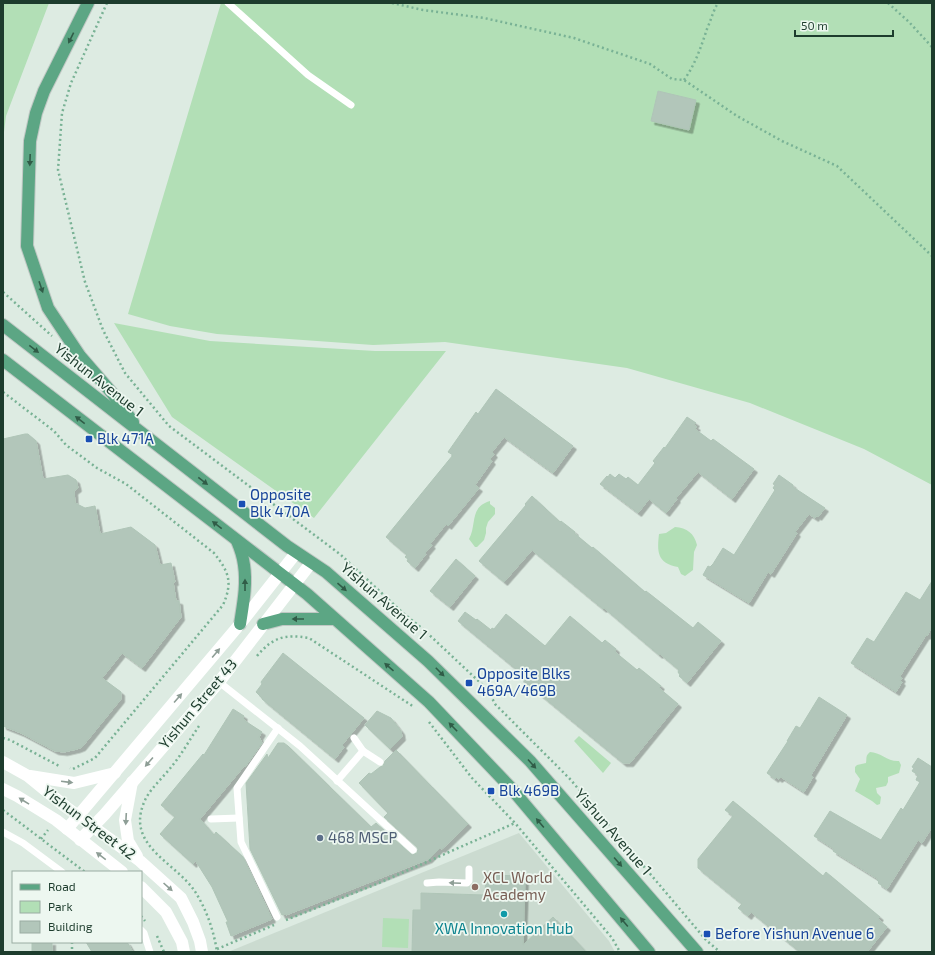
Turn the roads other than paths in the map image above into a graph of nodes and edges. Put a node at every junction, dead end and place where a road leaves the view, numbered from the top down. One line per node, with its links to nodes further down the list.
1 (88, 3): 6 (main road, one-way to 6)
2 (228, 3): 3 (lane)
3 (351, 105)
4 (3, 325): 6 (main road, Yishun Avenue 1, one-way to 6)
5 (3, 360): 7 (main road, one-way to 5)
6 (141, 433): 8 (main road, Yishun Avenue 1, one-way to 8)
7 (237, 540): 10 (main road); 13 (main road, one-way to 7)
8 (296, 553): 9 (main road, Yishun Avenue 1); 10 (street)
9 (311, 563): 11 (street, Yishun Street 43); 46 (main road, Yishun Avenue 1, one-way to 46)
10 (281, 574): 11 (main road); 13 (street)
11 (294, 585): 12 (main road); 14 (street, Yishun Street 43)
12 (334, 619): 14 (main road, one-way to 14); 45 (main road, one-way to 12)
13 (240, 624): 21 (street, Yishun Street 43, one-way to 13)
14 (263, 624): 15 (street, Yishun Street 43)
15 (219, 682): 16 (lane); 23 (street, Yishun Street 43, one-way to 23)
16 (278, 728): 24 (lane); 27 (lane)
17 (354, 738): 18 (lane)
18 (363, 751): 20 (lane); 24 (lane)
19 (3, 762): 22 (street, Yishun Street 42)
20 (380, 762)
21 (115, 773): 22 (street, one-way to 21); 26 (street, Yishun Street 43)
22 (28, 776): 26 (street, Yishun Street 42)
23 (132, 781): 29 (street, Yishun Street 43); 34 (street, one-way to 34)
24 (337, 781): 33 (lane)
25 (3, 789): 30 (street, Yishun Street 42, one-way to 25)
26 (78, 816): 29 (street, Yishun Street 42); 30 (street, Yishun Street 43)
27 (239, 818): 28 (lane); 40 (lane)
28 (211, 819)
29 (93, 826): 32 (street, Yishun Street 43); 34 (street, Yishun Street 42)
30 (67, 829): 32 (street, Yishun Street 42)
31 (3, 832): 36 (lane)
32 (80, 840): 37 (street, Yishun Street 42, one-way to 32)
33 (413, 850)
34 (140, 861): 44 (street, Yishun Street 42, one-way to 44)
35 (470, 869): 38 (lane, one-way to 38)
36 (61, 871)
37 (121, 871)
38 (427, 883)
39 (142, 888): 43 (street)
40 (277, 917)
41 (142, 931): 42 (lane)
42 (150, 952)
43 (184, 952)
44 (202, 952)
45 (649, 952)
46 (697, 952)

